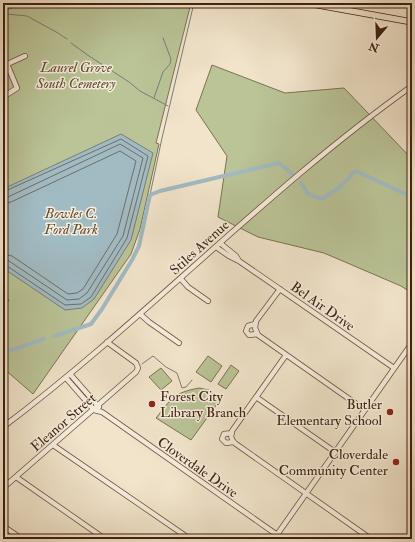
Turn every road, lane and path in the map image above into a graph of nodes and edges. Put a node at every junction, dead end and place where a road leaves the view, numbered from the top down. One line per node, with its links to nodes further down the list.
1 (15, 3): 3 (street)
2 (307, 3): 4 (main road)
3 (3, 7)
4 (412, 22)
5 (26, 56): 6 (street)
6 (5, 65): 8 (street)
7 (412, 86): 9 (street, Stiles Avenue)
8 (3, 97)
9 (220, 242): 10 (street, Stiles Avenue); 11 (street, Bel Air Drive)
10 (216, 247): 11 (street, Bel Air Drive); 12 (street, Stiles Avenue)
11 (239, 261): 13 (street, Bel Air Drive)
12 (181, 279): 14 (street); 15 (street, Stiles Avenue)
13 (280, 289): 16 (street); 22 (street, Bel Air Drive)
14 (208, 300)
15 (140, 314): 18 (street, Stiles Avenue); 19 (street)
16 (255, 324): 17 (street); 17 (street)
17 (257, 334): 21 (street)
18 (107, 342): 23 (street, Stiles Avenue); 26 (street, Eleanor Street)
19 (179, 343)
20 (412, 343): 22 (street)
21 (286, 355): 25 (street); 28 (street)
22 (394, 368): 28 (street)
23 (70, 374): 24 (street, Stiles Avenue); 26 (street, Cloverdale Drive)
24 (66, 378): 27 (street); 30 (street, Stiles Avenue)
25 (256, 397): 31 (street); 34 (street)
26 (98, 406): 27 (street, Eleanor Street); 29 (street, Cloverdale Drive)
27 (94, 410): 29 (street, Cloverdale Drive); 33 (street, Eleanor Street)
28 (365, 410): 34 (street)
29 (102, 412): 39 (street, Cloverdale Drive)
30 (3, 427)
31 (232, 433): 32 (street); 32 (street)
32 (233, 442): 37 (street)
33 (53, 445): 35 (street, Eleanor Street); 42 (street)
34 (335, 452): 37 (street)
35 (16, 477): 36 (street, Eleanor Street); 41 (street)
36 (3, 488)
37 (306, 493): 39 (street); 44 (street)
38 (3, 526): 40 (street)
39 (275, 537): 43 (street, Cloverdale Drive)
40 (22, 539)
41 (105, 539)
42 (190, 539)
43 (283, 539)
44 (371, 539)

